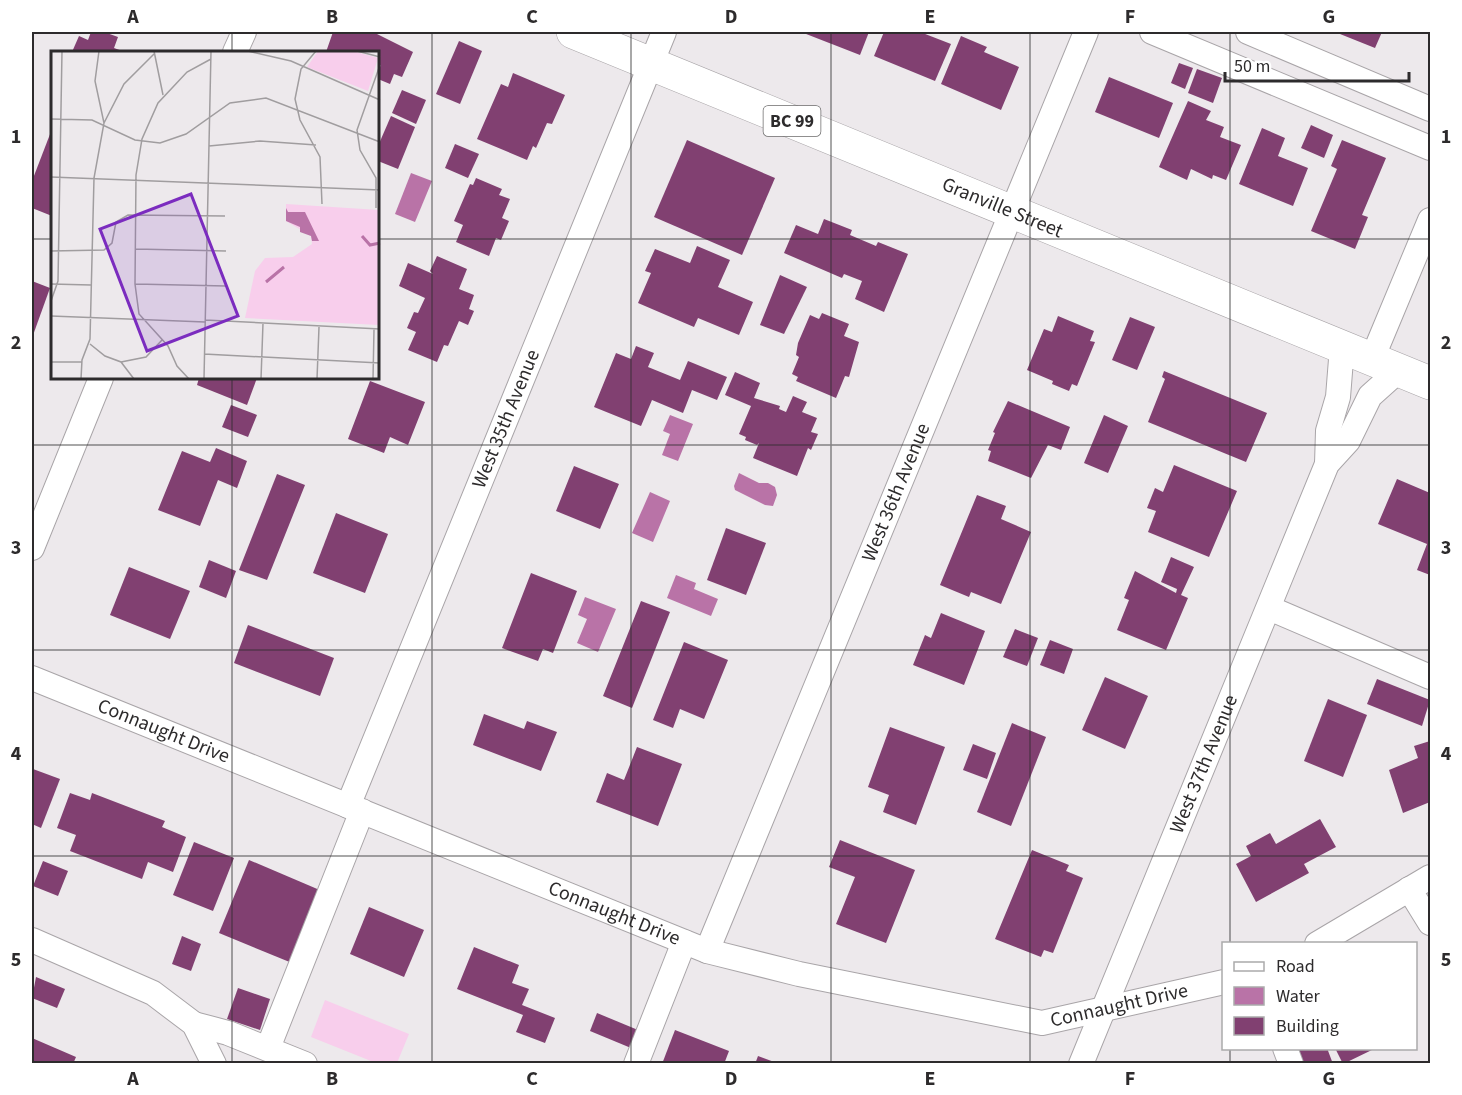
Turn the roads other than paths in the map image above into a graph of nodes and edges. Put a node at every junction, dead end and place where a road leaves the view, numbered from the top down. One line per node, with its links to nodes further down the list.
1 (244, 32): 7 (street)
2 (573, 32): 8 (highway, Granville Street / BC 99)
3 (664, 32): 8 (street, West 35th Avenue)
4 (1086, 32): 11 (street, West 36th Avenue)
5 (1152, 32): 10 (street)
6 (1248, 32): 9 (street)
7 (235, 51)
8 (652, 64): 11 (highway, Granville Street / BC 99); 22 (street, West 35th Avenue)
9 (1431, 109)
10 (1431, 148)
11 (1011, 212): 13 (highway, Granville Street / BC 99); 29 (street, West 36th Avenue)
12 (1431, 220): 14 (street, West 37th Avenue)
13 (1342, 347): 14 (highway, Granville Street / BC 99); 17 (street, West 37th Avenue)
14 (1385, 364): 16 (highway, Granville Street / BC 99); 17 (street, West 37th Avenue)
15 (100, 380): 18 (street)
16 (1431, 383)
17 (1327, 464): 19 (street, West 37th Avenue)
18 (32, 548)
19 (1269, 608): 20 (street); 31 (street, West 37th Avenue)
20 (1431, 677)
21 (32, 678): 22 (street, Connaught Drive)
22 (355, 809): 27 (street, Connaught Drive); 33 (street, West 35th Avenue)
23 (1431, 878): 24 (street)
24 (1409, 889): 25 (street); 28 (street)
25 (1431, 922)
26 (32, 940): 32 (street)
27 (684, 942): 29 (street, Connaught Drive); 36 (street)
28 (1320, 942)
29 (707, 951): 31 (street, Connaught Drive)
30 (1222, 982): 31 (street, Connaught Drive)
31 (1103, 1008): 37 (street, West 37th Avenue)
32 (194, 1024): 33 (street); 34 (street)
33 (268, 1048): 35 (street)
34 (214, 1064)
35 (305, 1064)
36 (636, 1064)
37 (1081, 1064)

